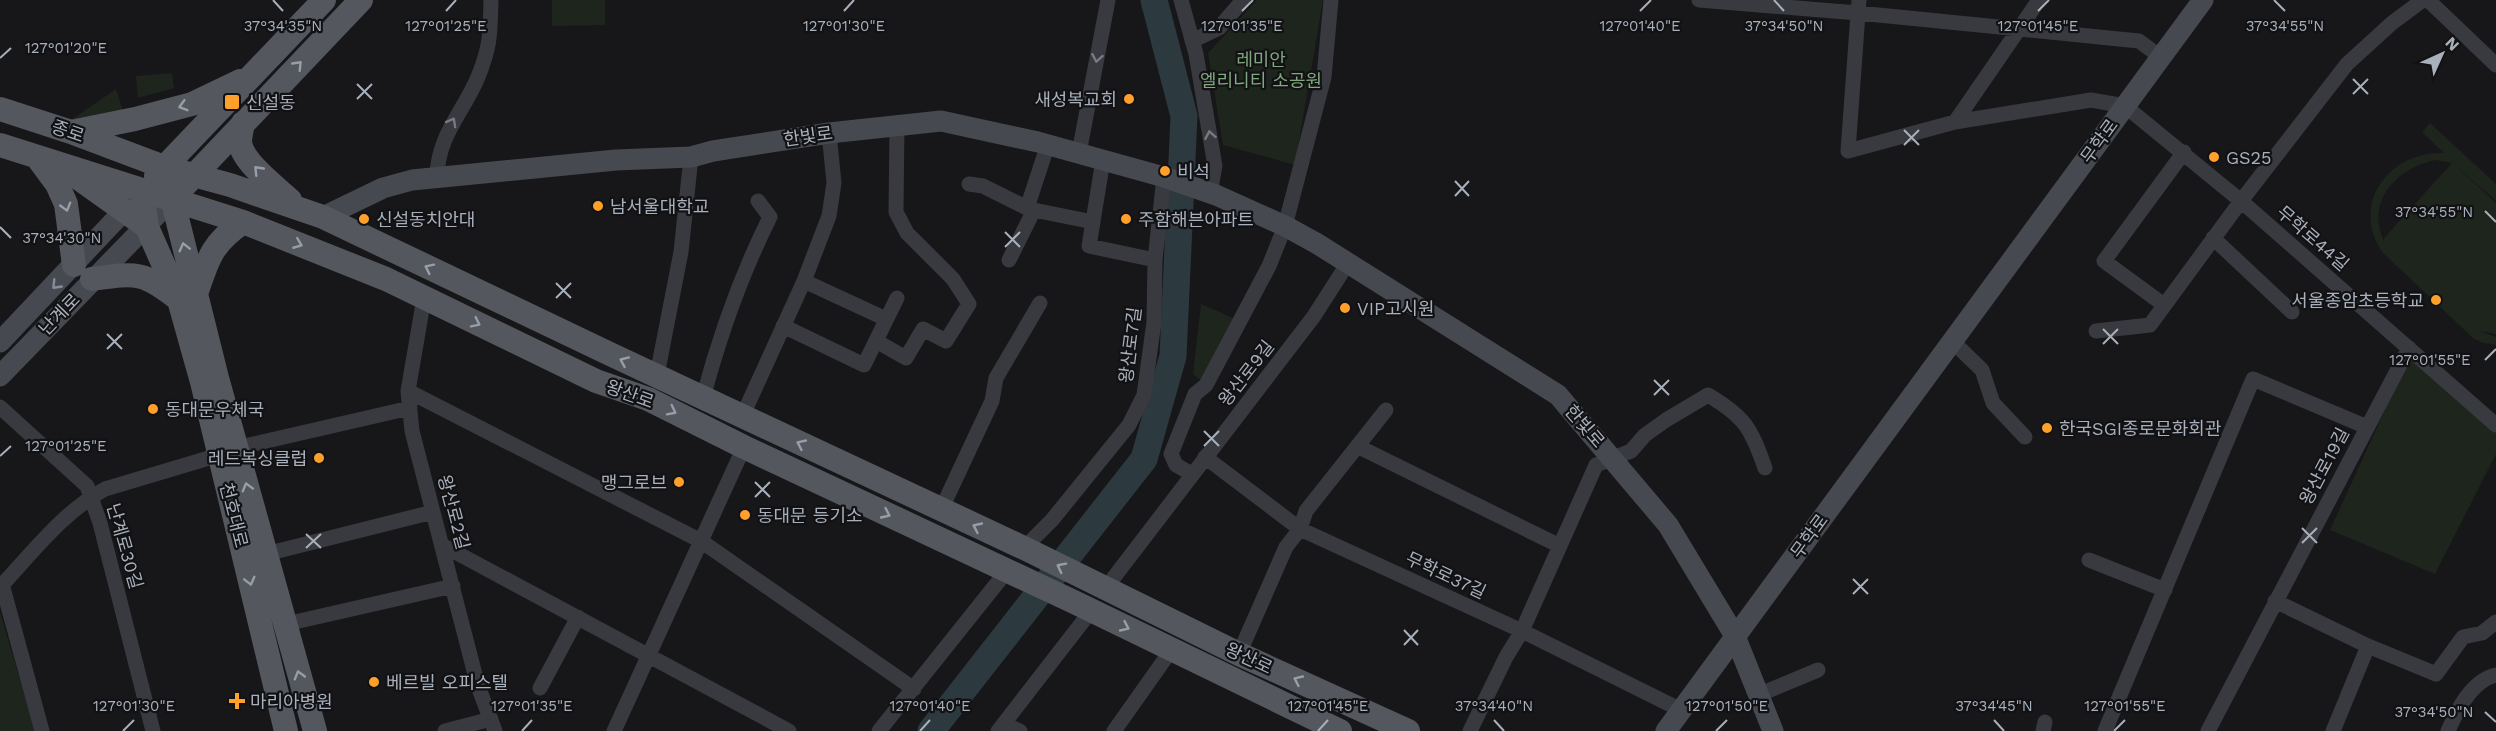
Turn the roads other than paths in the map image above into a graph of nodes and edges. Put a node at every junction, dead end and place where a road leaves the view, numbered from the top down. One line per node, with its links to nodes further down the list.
1 (324, 0): 18 (main road)
2 (361, 0): 23 (main road, one-way to 2)
3 (491, 0): 38 (street, one-way to 3)
4 (1107, 0): 30 (street, one-way to 30)
5 (1181, 0): 15 (street)
6 (1243, 0): 15 (street)
7 (1331, 0): 51 (street)
8 (1699, 0): 13 (street)
9 (2039, 0): 14 (street)
10 (2202, 0): 16 (street, 무학로)
11 (2423, 0): 44 (street)
12 (2428, 0): 17 (street)
13 (1859, 6): 14 (street); 22 (street)
14 (2019, 29): 16 (street); 22 (street)
15 (1192, 41): 41 (street, one-way to 15)
16 (2162, 58): 20 (street, 무학로)
17 (2496, 65)
18 (256, 74): 19 (main road); 25 (main road, one-way to 25)
19 (225, 104): 23 (main road); 35 (main road)
20 (2125, 106): 22 (street); 29 (street, 무학로44길); 69 (street, 무학로)
21 (0, 109): 25 (main road, 종로)
22 (1955, 122)
23 (243, 123): 36 (main road); 45 (main road, one-way to 23)
24 (897, 126): 26 (street, 한빛로); 27 (street, 한빛로); 68 (street)
25 (71, 132): 35 (main road, 종로)
26 (829, 133): 32 (street, 한빛로); 58 (street)
27 (1048, 144): 30 (street, 한빛로); 46 (street)
28 (0, 145): 31 (main road, 종로)
29 (2184, 152): 44 (street, 무학로44길); 63 (street)
30 (1079, 153): 33 (street, 한빛로)
31 (37, 157): 34 (main road, 종로); 57 (main road, one-way to 57)
32 (691, 157): 38 (street, 한빛로); 72 (street, 왕산로)
33 (1103, 160): 37 (street, 한빛로); 50 (street)
34 (63, 166): 40 (main road, 종로); 47 (main road)
35 (164, 167): 36 (main road, 왕산로); 40 (main road); 42 (main road)
36 (195, 175): 42 (main road); 45 (main road, 왕산로)
37 (1164, 177): 41 (street, 한빛로); 55 (street, 왕산로7길)
38 (437, 178): 48 (street, 한빛로)
39 (969, 184): 46 (street)
40 (142, 191): 42 (main road, 종로); 47 (street, 난계로); 52 (main road)
41 (1210, 193): 51 (street, 한빛로)
42 (172, 199): 49 (main road, 왕산로); 52 (street, 난계로); 59 (main road, one-way to 42)
43 (758, 201): 75 (street)
44 (2241, 201): 53 (street); 71 (street, 무학로44길)
45 (296, 206): 48 (main road, 왕산로)
46 (1029, 210): 50 (street); 54 (street)
47 (124, 212): 52 (main road); 57 (street, 난계로)
48 (323, 217): 72 (main road, 왕산로, one-way to 48)
49 (243, 222): 59 (main road); 60 (main road, 왕산로, one-way to 60)
50 (1093, 222): 55 (street)
51 (1285, 226): 56 (street, 한빛로); 89 (street)
52 (147, 227): 57 (street, 난계로); 59 (main road)
53 (2213, 238): 63 (street); 64 (street)
54 (1008, 260)
55 (1155, 260): 97 (street, 왕산로7길)
56 (1348, 263): 86 (street, 왕산로9길); 87 (street, 한빛로)
57 (83, 272): 59 (main road); 70 (street, 난계로, one-way to 70); 73 (street, 난계로)
58 (804, 281): 65 (street); 66 (street)
59 (188, 297): 85 (main road, 천호대로)
60 (424, 298): 74 (street, 왕산로2길); 84 (main road, 왕산로, one-way to 84)
61 (897, 298): 65 (street)
62 (1040, 303): 91 (street)
63 (2164, 305): 67 (street)
64 (2292, 312)
65 (886, 319): 68 (street)
66 (783, 326): 68 (street); 79 (street)
67 (2096, 331)
68 (876, 341)
69 (1952, 341): 82 (street); 111 (street, 무학로)
70 (0, 342)
71 (2409, 348): 80 (street, 무학로44길); 81 (street, 왕산로19길)
72 (657, 375): 75 (main road, 왕산로)
73 (0, 376)
74 (408, 391): 77 (street, 왕산로2길); 94 (street)
75 (703, 398): 79 (main road, 왕산로)
76 (0, 407): 90 (street, 난계로30길)
77 (410, 408): 85 (street); 92 (street, 왕산로2길)
78 (1386, 410): 83 (street)
79 (742, 417): 91 (main road, 왕산로, one-way to 79)
80 (2496, 425)
81 (2367, 427): 104 (street); 105 (street, 왕산로19길)
82 (2025, 437)
83 (1357, 446): 93 (street); 96 (street)
84 (744, 447): 94 (street); 100 (main road, 왕산로, one-way to 100)
85 (228, 451): 90 (street); 98 (main road, 천호대로, one-way to 85); 126 (main road, 천호대로, one-way to 126)
86 (1205, 457): 89 (street, 왕산로9길); 93 (street, 무학로37길)
87 (1612, 457): 88 (street); 96 (street); 111 (street, 한빛로)
88 (1765, 468)
89 (1192, 474): 102 (street, 왕산로9길)
90 (91, 497): 101 (street); 125 (street, 난계로30길)
91 (941, 510): 97 (main road, 왕산로, one-way to 91)
92 (434, 512): 95 (street, 왕산로2길); 98 (street, 천호대로)
93 (1300, 529): 110 (street, 무학로37길); 115 (street)
94 (701, 542): 114 (street); 119 (street)
95 (442, 545): 103 (street, 왕산로2길); 107 (street)
96 (1560, 546): 110 (street)
97 (1027, 550): 102 (main road, 왕산로, one-way to 97)
98 (266, 554): 109 (main road, 천호대로)
99 (2089, 560): 104 (street)
100 (1010, 573): 106 (main road, 왕산로); 119 (street)
101 (1, 585): 124 (street)
102 (1098, 585): 115 (main road, 왕산로)
103 (453, 586): 109 (street); 122 (street, 왕산로2길)
104 (2165, 590): 139 (street)
105 (2275, 601): 112 (street); 140 (street, 왕산로19길)
106 (1082, 606): 113 (main road, 왕산로, one-way to 113); 123 (street)
107 (578, 616): 114 (street); 118 (street)
108 (2496, 622): 112 (street)
109 (285, 624): 127 (main road, 천호대로, one-way to 109)
110 (1522, 632): 121 (street, 무학로37길); 136 (street)
111 (1735, 636): 120 (street, 한빛로); 121 (street, 무학로)
112 (2368, 646): 141 (street)
113 (1172, 649): 133 (street); 134 (main road, 왕산로)
114 (649, 654): 129 (street); 130 (street)
115 (1239, 654): 135 (main road, 왕산로, one-way to 115)
116 (1818, 670): 120 (street)
117 (2496, 675): 142 (street)
118 (540, 688)
119 (914, 689): 131 (street)
120 (1758, 695): 138 (street, 한빛로)
121 (1681, 710): 137 (street, 무학로)
122 (493, 725): 128 (street)
123 (1001, 728): 132 (street)
124 (42, 731)
125 (153, 731)
126 (286, 731)
127 (315, 731)
128 (445, 731)
129 (614, 731)
130 (789, 731)
131 (879, 731)
132 (1020, 731)
133 (1114, 731)
134 (1340, 731)
135 (1408, 731)
136 (1470, 731)
137 (1665, 731)
138 (1773, 731)
139 (2105, 731)
140 (2208, 731)
141 (2332, 731)
142 (2448, 731)

